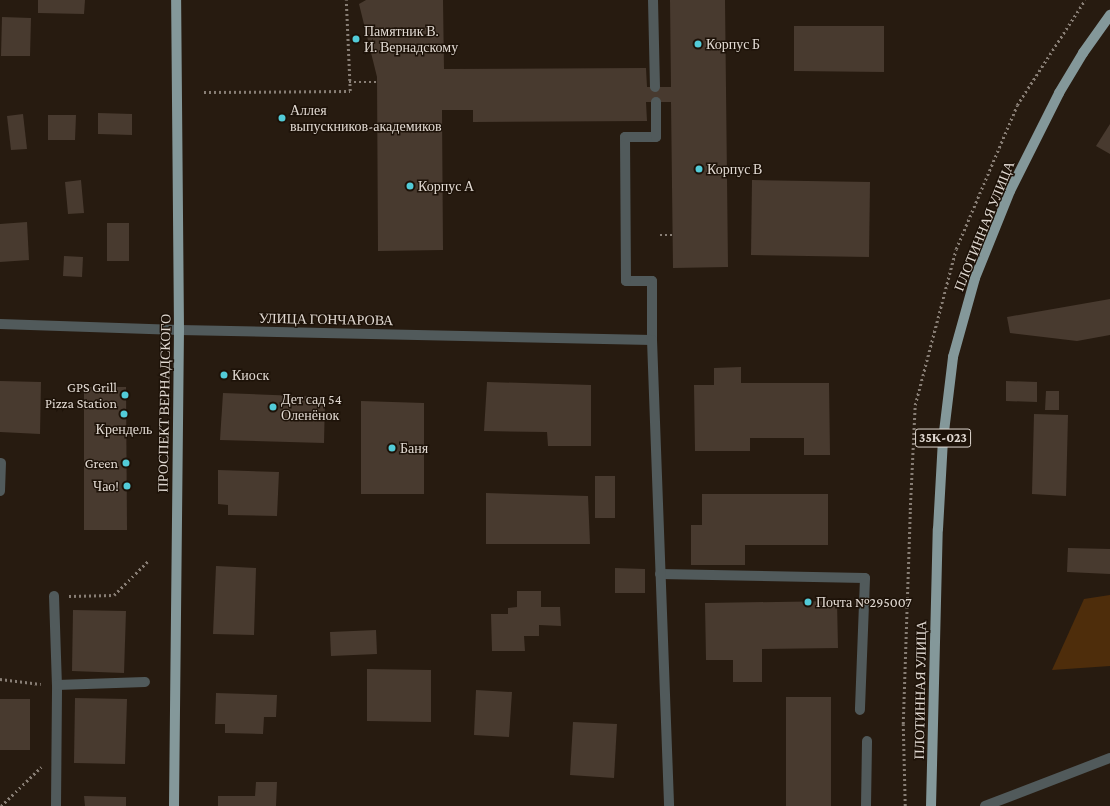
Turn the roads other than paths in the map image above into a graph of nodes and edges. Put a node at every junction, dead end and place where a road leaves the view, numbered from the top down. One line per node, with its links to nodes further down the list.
1 (176, 0): 7 (main road, ПРОСПЕКТ ВЕРНАДСКОГО)
2 (653, 0): 4 (street)
3 (1110, 15): 22 (main road, ПЛОТИННАЯ УЛИЦА / 35К-023)
4 (656, 87)
5 (656, 102): 8 (street)
6 (0, 324): 7 (street, УЛИЦА ГОНЧАРОВА)
7 (179, 330): 8 (street, УЛИЦА ГОНЧАРОВА); 19 (main road, ПРОСПЕКТ ВЕРНАДСКОГО)
8 (652, 340): 11 (street)
9 (0, 463): 10 (street)
10 (0, 491)
11 (660, 574): 15 (street); 20 (street)
12 (54, 596): 14 (street)
13 (145, 682): 14 (street)
14 (57, 685): 18 (street)
15 (860, 710)
16 (867, 741): 21 (street)
17 (1110, 758): 23 (street)
18 (56, 806)
19 (174, 806)
20 (669, 806)
21 (866, 806)
22 (931, 806)
23 (985, 806)

